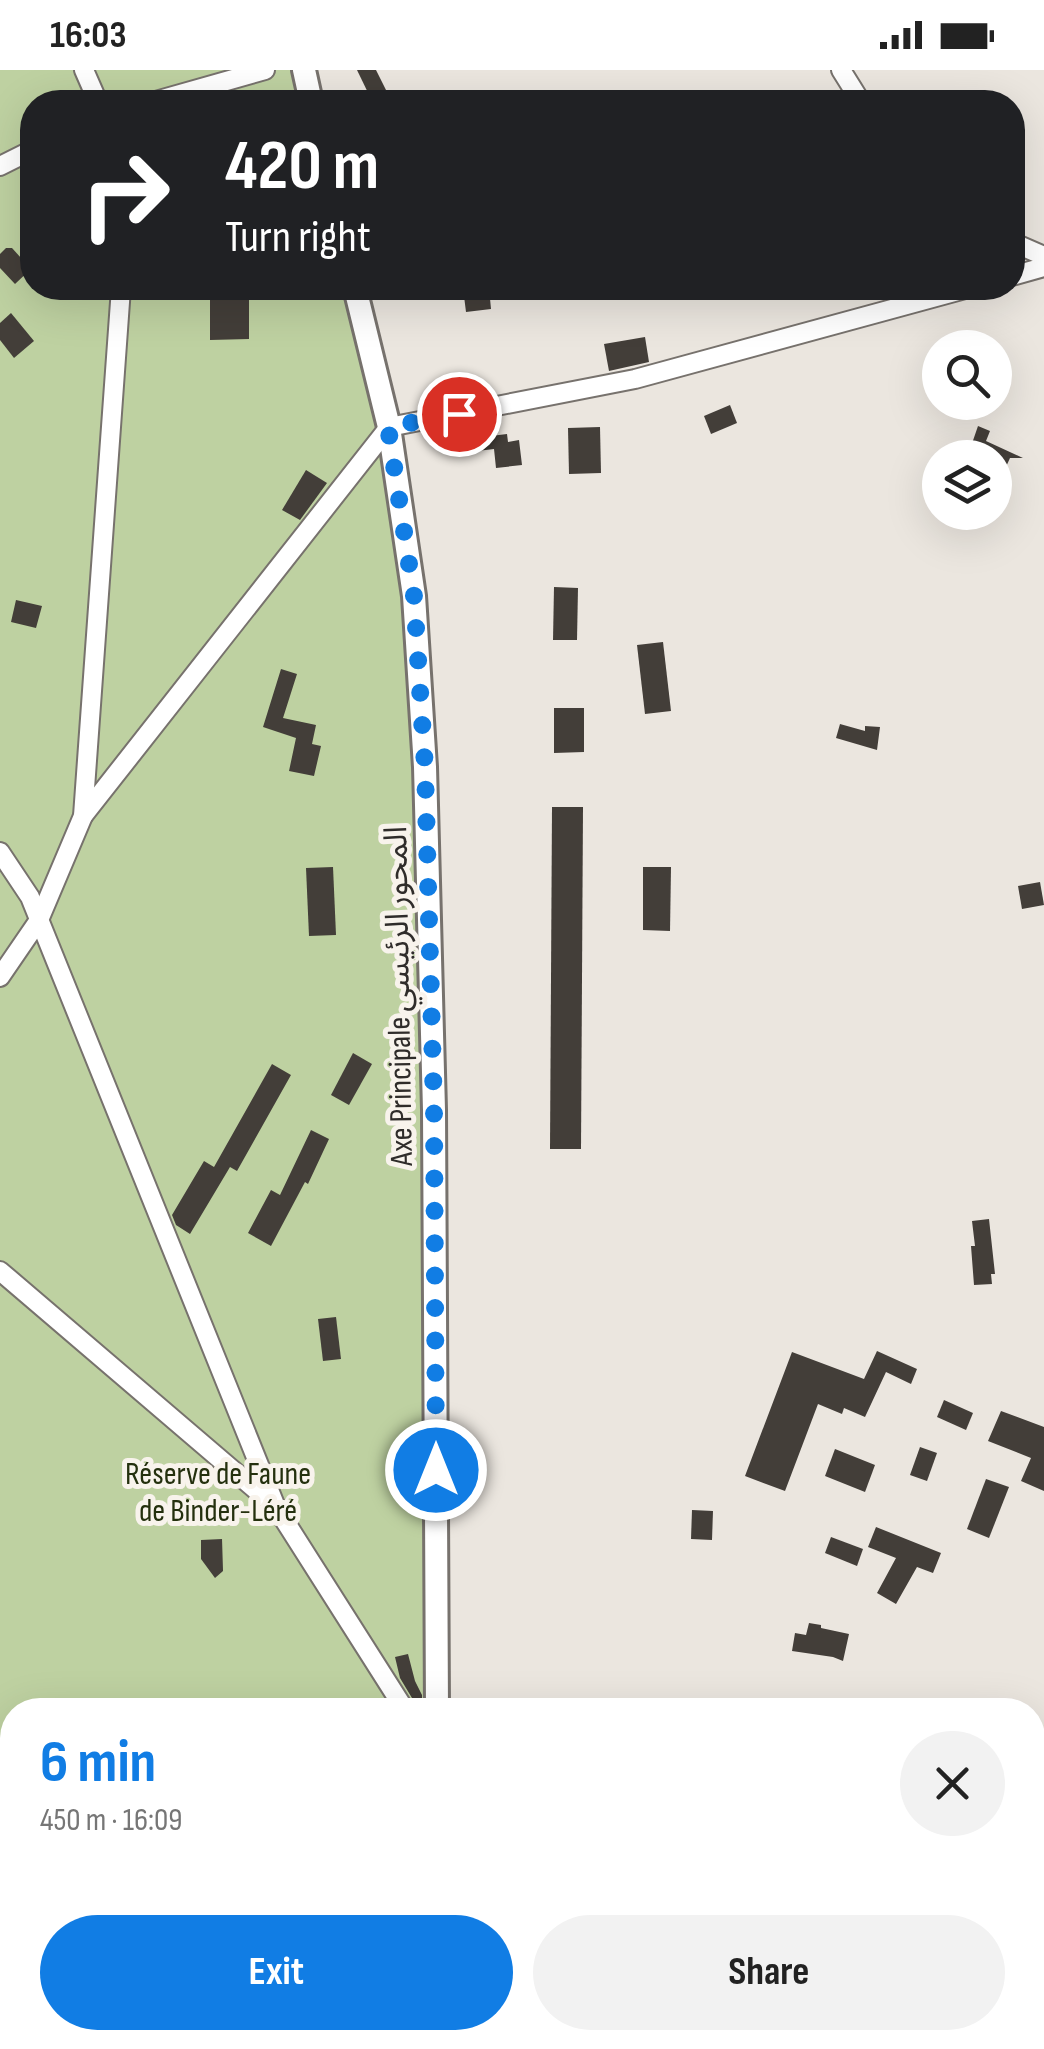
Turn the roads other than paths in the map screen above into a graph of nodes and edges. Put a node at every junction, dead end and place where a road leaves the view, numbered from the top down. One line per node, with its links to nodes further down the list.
1 (264, 70): 2 (street)
2 (194, 90)
3 (120, 300): 7 (street)
4 (358, 300): 6 (main road, Axe Principale المحور الرئيسي)
5 (925, 300): 6 (street)
6 (388, 427): 7 (street); 14 (main road, Axe Principale المحور الرئيسي)
7 (83, 816): 9 (street)
8 (0, 852): 9 (street)
9 (39, 920): 10 (street); 12 (street)
10 (0, 978)
11 (0, 1271): 12 (street)
12 (276, 1507): 13 (street)
13 (397, 1698)
14 (438, 1698)

